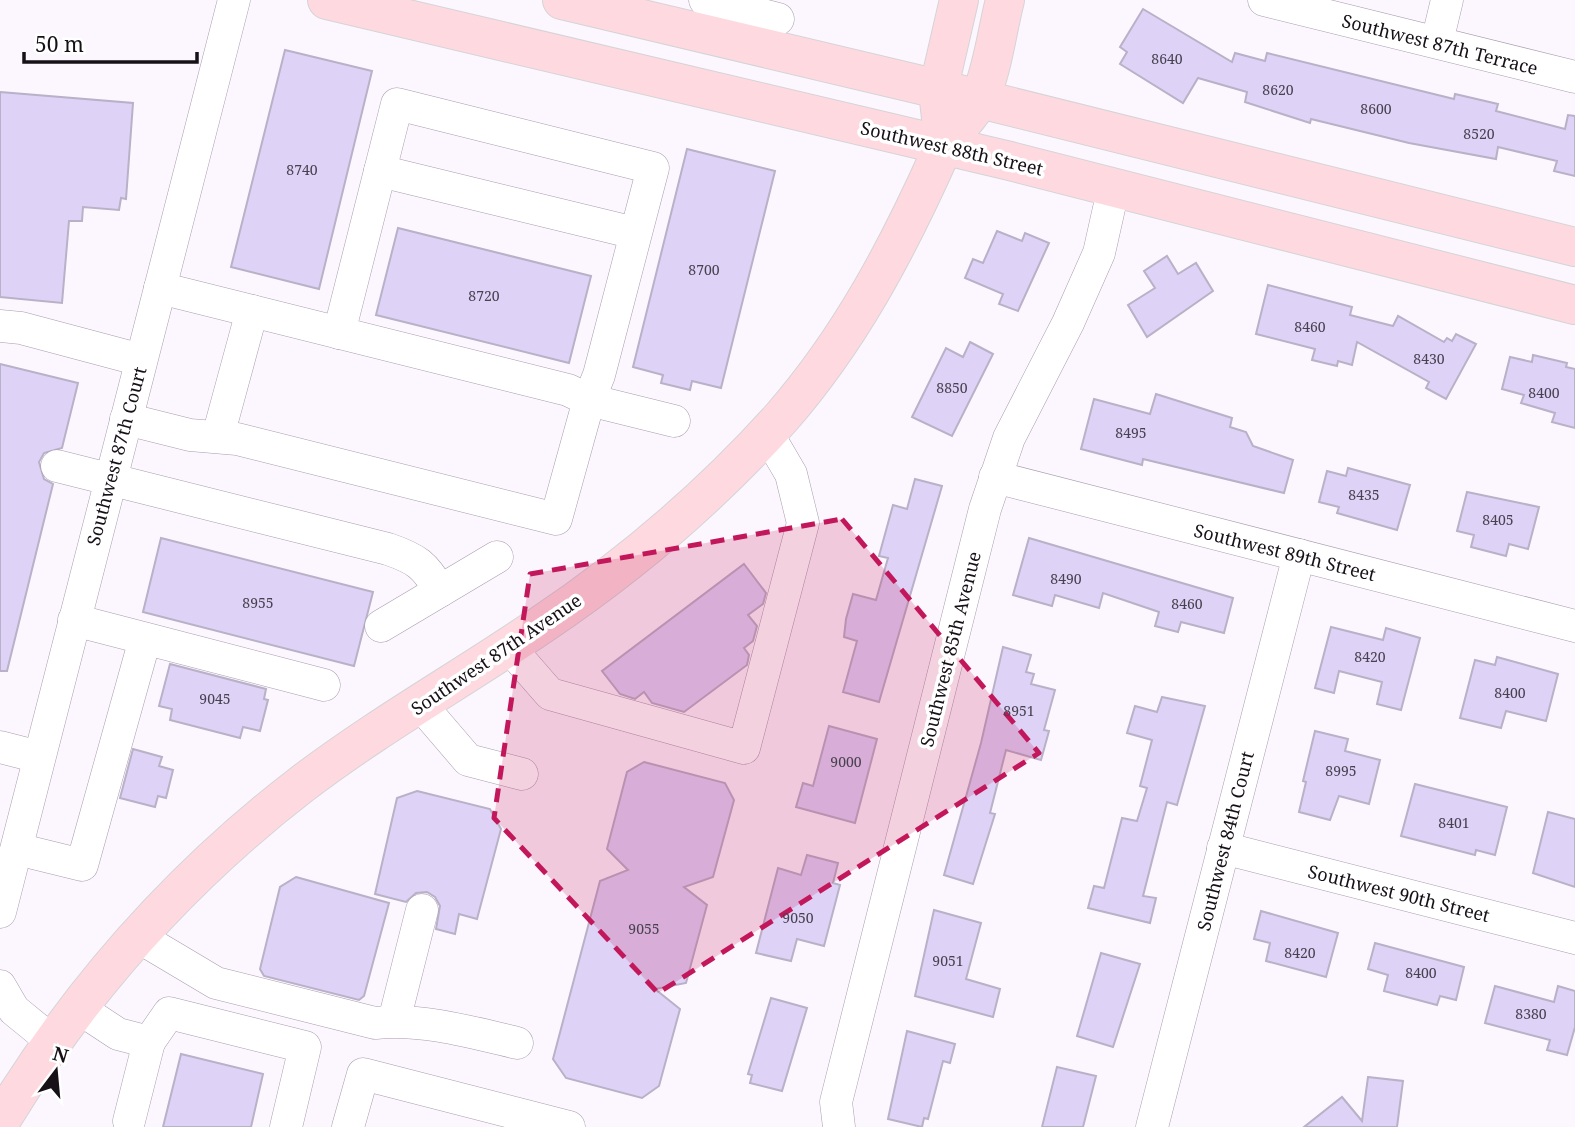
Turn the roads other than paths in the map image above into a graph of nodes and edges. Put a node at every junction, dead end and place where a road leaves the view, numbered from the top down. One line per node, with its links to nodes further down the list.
1 (234, 0): 20 (street, Southwest 87th Court)
2 (327, 0): 15 (main road, Southwest 88th Street)
3 (562, 0): 9 (main road)
4 (705, 0): 10 (street)
5 (959, 0): 13 (main road)
6 (1005, 0): 14 (main road, Southwest 87th Avenue)
7 (1264, 0): 11 (street, Southwest 87th Terrace)
8 (1447, 0): 11 (street)
9 (658, 11): 13 (main road)
10 (778, 19)
11 (1437, 42): 12 (street, Southwest 87th Terrace)
12 (1575, 78)
13 (938, 91): 14 (main road); 15 (main road)
14 (980, 99): 15 (main road, Southwest 87th Avenue); 19 (main road)
15 (944, 146): 17 (main road, Southwest 88th Street); 29 (main road, Southwest 87th Avenue)
16 (380, 172): 18 (street); 18 (street); 24 (street)
17 (1114, 186): 21 (main road, Southwest 88th Street); 32 (street, Southwest 85th Avenue)
18 (635, 233): 26 (street)
19 (1575, 247)
20 (160, 288): 22 (street); 25 (street, Southwest 87th Court)
21 (1575, 305)
22 (252, 311): 24 (street); 30 (street)
23 (0, 326): 25 (street)
24 (339, 333): 26 (street)
25 (141, 360): 27 (street, Southwest 87th Court)
26 (589, 400): 28 (street); 30 (street)
27 (126, 419): 30 (street); 33 (street, Southwest 87th Court)
28 (674, 421)
29 (766, 433): 41 (main road, Southwest 87th Avenue); 41 (street)
30 (218, 436)
31 (57, 466): 33 (street)
32 (995, 477): 34 (street, Southwest 89th Street); 64 (street, Southwest 85th Avenue)
33 (110, 478): 36 (street); 37 (street, Southwest 87th Court)
34 (1298, 555): 38 (street, Southwest 89th Street); 48 (street, Southwest 84th Court)
35 (497, 557): 36 (street)
36 (440, 591): 39 (street)
37 (74, 620): 40 (street); 45 (street, Southwest 87th Court)
38 (1575, 625)
39 (381, 626)
40 (145, 639): 42 (street); 47 (street)
41 (509, 647): 43 (main road, Southwest 87th Avenue)
42 (324, 685)
43 (421, 704): 46 (street); 51 (main road, Southwest 87th Avenue)
44 (0, 747): 45 (street)
45 (39, 757): 47 (street, Southwest 87th Court)
46 (522, 774)
47 (13, 829): 50 (street, Southwest 87th Court)
48 (1223, 848): 52 (street, Southwest 90th Street); 65 (street, Southwest 84th Court)
49 (422, 910): 55 (street)
50 (0, 912)
51 (137, 936): 54 (main road, Southwest 87th Avenue); 55 (street)
52 (1575, 938)
53 (2, 996): 56 (street)
54 (77, 1007): 56 (main road, Southwest 87th Avenue); 57 (street)
55 (394, 1021): 58 (street)
56 (52, 1041): 60 (main road, Southwest 87th Avenue)
57 (149, 1042): 59 (street); 61 (street)
58 (517, 1043)
59 (129, 1121)
60 (0, 1122)
61 (286, 1127)
62 (348, 1127): 63 (street)
63 (569, 1127)
64 (839, 1127)
65 (1152, 1127)

